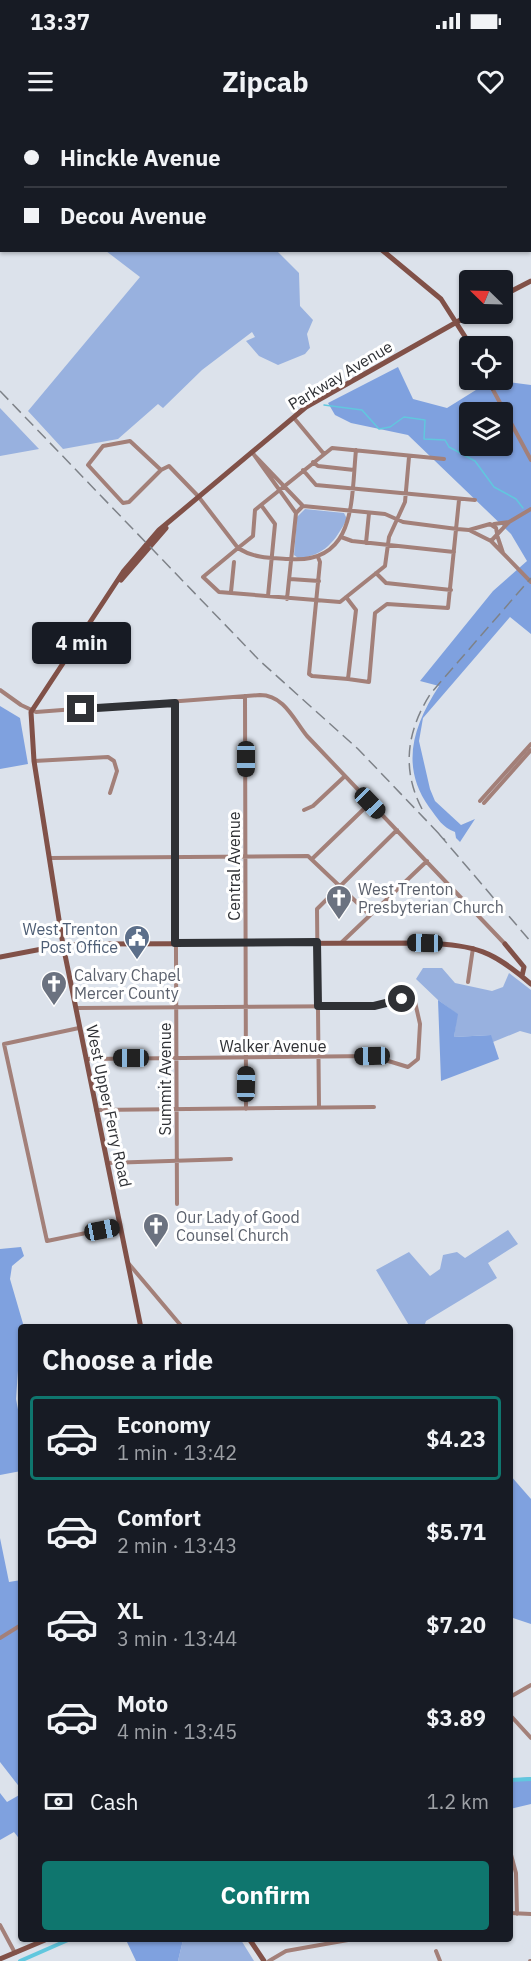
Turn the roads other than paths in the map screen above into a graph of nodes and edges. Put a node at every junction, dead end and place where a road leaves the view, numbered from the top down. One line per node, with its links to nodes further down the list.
1 (385, 252): 4 (main road)
2 (531, 281): 3 (main road)
3 (513, 290)
4 (457, 322): 5 (main road); 7 (main road, Parkway Avenue)
5 (465, 336)
6 (493, 390): 13 (street)
7 (294, 418): 9 (main road, Parkway Avenue); 10 (street)
8 (356, 450): 10 (street); 11 (street); 17 (street)
9 (253, 454): 18 (street); 20 (street); 22 (main road, Parkway Avenue)
10 (324, 454): 14 (street)
11 (409, 457): 12 (street); 21 (street)
12 (444, 459)
13 (531, 460)
14 (313, 462): 16 (street); 17 (street)
15 (161, 470): 15 (street); 22 (street)
16 (303, 470): 18 (street); 19 (street)
17 (354, 470): 19 (street)
18 (284, 486): 20 (street); 26 (street)
19 (352, 489): 21 (street); 28 (street)
20 (279, 490): 25 (street); 29 (street)
21 (406, 494): 23 (street); 31 (street)
22 (198, 496): 43 (street); 64 (main road, Parkway Avenue)
23 (459, 500): 24 (street); 35 (street)
24 (475, 500)
25 (261, 505): 43 (street); 47 (street)
26 (303, 506): 28 (street); 29 (street)
27 (531, 509): 32 (street)
28 (350, 511): 30 (street); 39 (street)
29 (296, 513): 48 (street)
30 (369, 513): 31 (street); 41 (street)
31 (397, 519): 35 (street); 42 (street)
32 (509, 522): 33 (street); 37 (street)
33 (492, 524): 34 (street); 37 (street)
34 (482, 527): 36 (street); 38 (street)
35 (457, 529): 36 (street); 44 (street)
36 (469, 530): 38 (street)
37 (498, 534): 40 (street); 45 (street)
38 (480, 536): 40 (street)
39 (341, 537): 41 (street); 46 (street)
40 (491, 541): 45 (street)
41 (366, 543): 42 (street)
42 (389, 545): 44 (street); 50 (street)
43 (238, 548): 47 (street); 55 (street)
44 (454, 552): 54 (street)
45 (503, 553): 52 (street)
46 (318, 557): 48 (street); 53 (street)
47 (272, 558): 48 (street); 56 (street)
48 (291, 560): 51 (street)
49 (234, 562): 55 (street)
50 (376, 573): 54 (street); 57 (street)
51 (290, 579): 53 (street); 58 (street)
52 (529, 580)
53 (319, 582): 59 (street)
54 (451, 590): 60 (street)
55 (231, 592): 56 (street)
56 (268, 596): 58 (street)
57 (346, 597): 59 (street); 60 (street)
58 (287, 599): 59 (street)
59 (318, 601): 60 (street)
60 (348, 679)
61 (0, 690): 64 (street)
62 (245, 696): 63 (street); 68 (street); 74 (street, Central Avenue)
63 (175, 703): 64 (street); 73 (street, Summit Avenue)
64 (31, 712): 67 (main road, West Upper Ferry Road)
65 (531, 744): 66 (street)
66 (531, 750)
67 (34, 761): 69 (street); 75 (main road, West Upper Ferry Road)
68 (345, 776): 70 (street); 71 (street)
69 (110, 793)
70 (370, 803): 72 (street); 76 (street)
71 (304, 810)
72 (397, 830): 77 (street); 78 (street)
73 (176, 857): 74 (street); 75 (street); 82 (street, Summit Avenue)
74 (246, 857): 76 (street); 83 (street, Central Avenue)
75 (50, 858): 85 (main road, West Upper Ferry Road)
76 (313, 858): 78 (street)
77 (427, 861): 79 (street); 84 (street)
78 (341, 885): 79 (street); 80 (street)
79 (370, 915): 81 (street)
80 (317, 942): 81 (main road); 83 (main road); 91 (street)
81 (342, 942): 86 (main road)
82 (175, 943): 83 (main road); 85 (main road); 94 (street, Summit Avenue)
83 (246, 943): 92 (street, Central Avenue)
84 (506, 944): 88 (main road)
85 (63, 945): 87 (main road); 93 (main road, West Upper Ferry Road)
86 (473, 947): 88 (main road); 89 (street)
87 (0, 957)
88 (522, 976): 90 (main road)
89 (468, 982)
90 (531, 984)
91 (318, 1006): 92 (street); 98 (street); 98 (street, Walker Avenue)
92 (247, 1007): 94 (street); 97 (street, Central Avenue)
93 (75, 1008): 94 (street); 95 (main road, West Upper Ferry Road)
94 (176, 1008): 96 (street, Summit Avenue)
95 (79, 1028): 99 (main road, West Upper Ferry Road); 109 (street)
96 (176, 1058): 97 (street, Walker Avenue); 99 (street, Walker Avenue); 103 (street, Summit Avenue)
97 (247, 1058): 98 (street, Walker Avenue); 101 (street, Central Avenue)
98 (318, 1058): 102 (street)
99 (86, 1059): 104 (main road, West Upper Ferry Road)
100 (374, 1107): 102 (street)
101 (246, 1108): 102 (street); 103 (street)
102 (319, 1108)
103 (177, 1109): 104 (street); 106 (street, Summit Avenue)
104 (96, 1110): 107 (main road, West Upper Ferry Road)
105 (231, 1159): 106 (street)
106 (177, 1160): 107 (street); 108 (street, Summit Avenue)
107 (107, 1163): 109 (main road, West Upper Ferry Road)
108 (177, 1204)
109 (120, 1226): 110 (main road, West Upper Ferry Road)
110 (128, 1263): 111 (street); 113 (main road, West Upper Ferry Road)
111 (140, 1278): 112 (street); 113 (street)
112 (145, 1283): 114 (street); 116 (street)
113 (132, 1284): 114 (main road, West Upper Ferry Road)
114 (133, 1291): 115 (main road, West Upper Ferry Road)
115 (140, 1324)
116 (180, 1324)
117 (18, 1627): 118 (street)
118 (0, 1638)
119 (531, 1684): 120 (street)
120 (513, 1695)
121 (513, 1718): 122 (street)
122 (531, 1738)
123 (513, 1862): 125 (street)
124 (513, 1913): 125 (street)
125 (517, 1914): 126 (street)
126 (531, 1914)
127 (0, 1925): 132 (street)
128 (40, 1942): 132 (main road)
129 (251, 1942): 134 (main road)
130 (337, 1942): 135 (street)
131 (436, 1951): 136 (street)
132 (15, 1953): 133 (main road)
133 (0, 1959)
134 (264, 1961)
135 (269, 1961)
136 (440, 1961)

